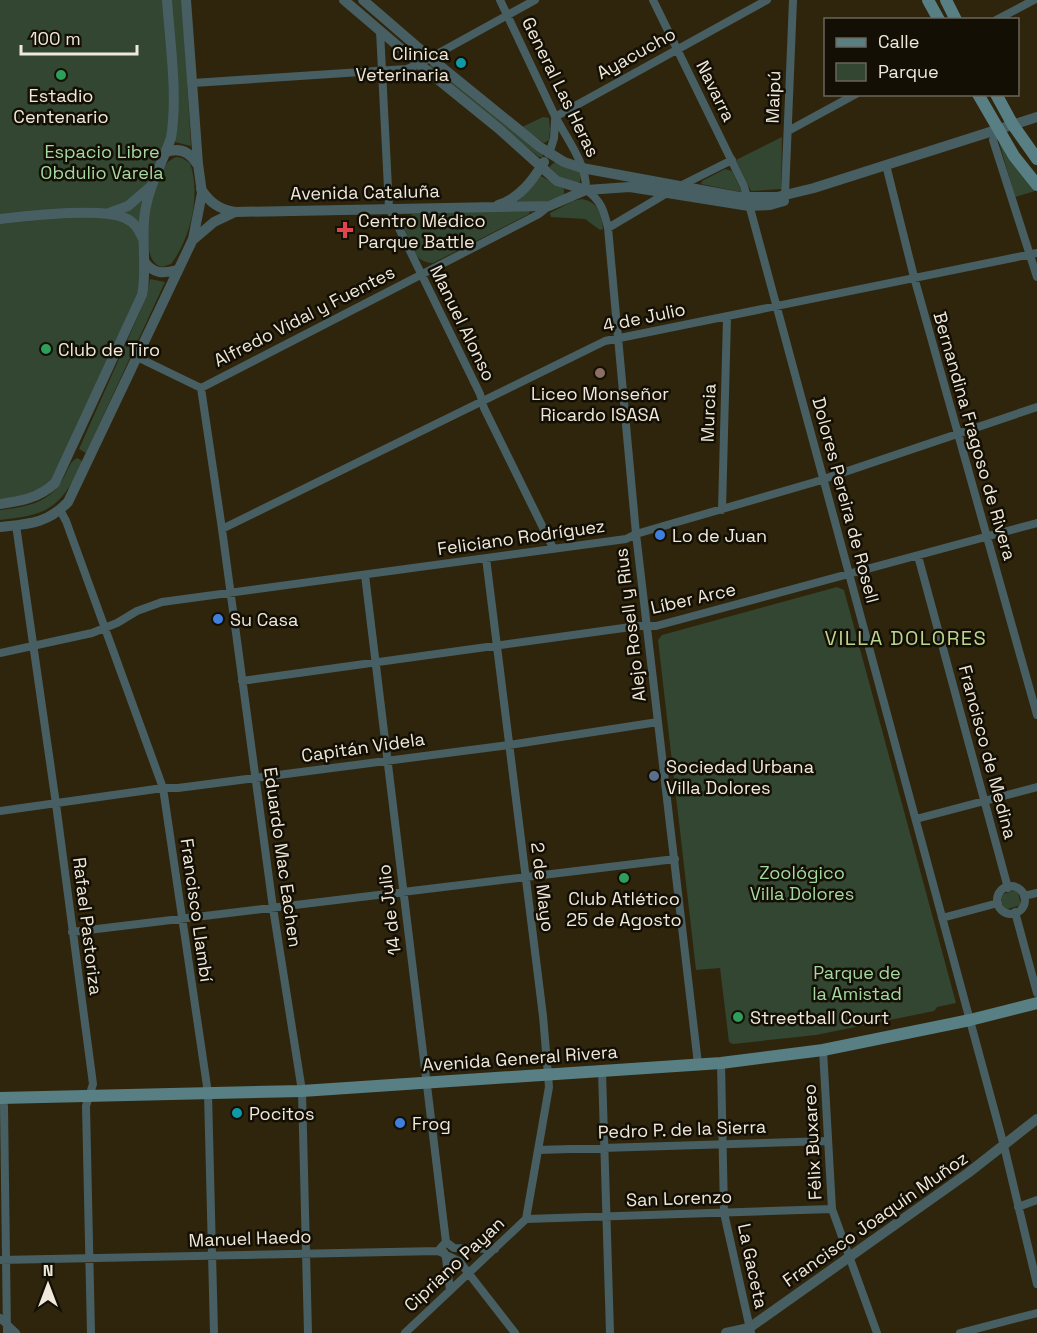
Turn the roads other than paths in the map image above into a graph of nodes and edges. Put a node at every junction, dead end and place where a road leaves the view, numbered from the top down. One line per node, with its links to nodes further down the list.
1 (167, 0): 31 (street)
2 (186, 0): 22 (street)
3 (344, 0): 17 (street)
4 (363, 0): 19 (street)
5 (500, 0): 13 (street, General Las Heras)
6 (535, 0): 13 (street)
7 (653, 0): 18 (street, Navarra)
8 (767, 0): 18 (street, Ayacucho)
9 (793, 0): 30 (street, Maipú)
10 (928, 0): 14 (main road)
11 (946, 0): 15 (main road)
12 (1034, 0): 16 (street)
13 (507, 16): 19 (street); 26 (street, General Las Heras)
14 (938, 18)
15 (955, 18)
16 (1000, 18)
17 (380, 31): 20 (street); 21 (street, Manuel Alonso)
18 (677, 49): 26 (street, Ayacucho); 34 (street, Navarra)
19 (429, 57): 20 (street); 32 (street)
20 (418, 64): 21 (street); 37 (street)
21 (382, 71): 22 (street); 50 (street, Manuel Alonso)
22 (193, 83): 35 (street)
23 (852, 96): 30 (street)
24 (979, 96): 29 (main road)
25 (997, 96): 28 (main road)
26 (555, 117): 32 (street); 38 (street, General Las Heras)
27 (1037, 117): 28 (street)
28 (1013, 125): 29 (street); 33 (main road)
29 (997, 130): 36 (street); 39 (main road); 57 (street)
30 (788, 131): 46 (street, Maipú)
31 (166, 152): 35 (street); 41 (street)
32 (549, 154): 37 (street); 38 (street)
33 (1037, 159)
34 (732, 160): 40 (street); 47 (street, Navarra)
35 (198, 164): 43 (street)
36 (886, 165): 42 (street); 62 (street, Bernandina Fragoso de Rivera)
37 (541, 167): 44 (street); 48 (street)
38 (582, 168): 40 (street); 44 (street, General Las Heras)
39 (1037, 185)
40 (680, 186): 47 (street)
41 (150, 187): 52 (street); 55 (street)
42 (814, 188): 46 (street); 47 (street)
43 (201, 189): 51 (street, Avenida Cataluña); 56 (street)
44 (586, 190): 45 (street); 49 (street, Avenida Cataluña); 54 (street, Alejo Rosell y Rius)
45 (668, 193): 47 (street); 54 (street)
46 (785, 194): 47 (street)
47 (748, 202): 63 (street, Dolores Pereira de Rosell)
48 (496, 206): 49 (street, Avenida Cataluña); 50 (street, Avenida Cataluña)
49 (549, 206): 60 (street, Alfredo Vidal y Fuentes)
50 (388, 208): 51 (street, Avenida Cataluña); 60 (street, Manuel Alonso)
51 (235, 212): 56 (street, Avenida Cataluña)
52 (106, 214): 53 (street); 55 (street)
53 (0, 219)
54 (608, 228): 65 (street, Alejo Rosell y Rius)
55 (143, 239): 58 (street)
56 (193, 239): 59 (street)
57 (1034, 254): 61 (street); 62 (street, 4 de Julio)
58 (144, 260): 59 (street); 71 (street)
59 (177, 270): 66 (street)
60 (420, 275): 67 (street, Alfredo Vidal y Fuentes); 68 (street, Manuel Alonso)
61 (1037, 277)
62 (914, 278): 63 (street, 4 de Julio); 70 (street, Bernandina Fragoso de Rivera)
63 (777, 307): 64 (street, 4 de Julio); 73 (street, Dolores Pereira de Rosell)
64 (727, 317): 65 (street, 4 de Julio); 76 (street, Murcia)
65 (617, 338): 68 (street, 4 de Julio); 81 (street, Alejo Rosell y Rius)
66 (137, 357): 67 (street, Alfredo Vidal y Fuentes); 72 (street)
67 (201, 388): 80 (street, Eduardo Mac Eachen)
68 (482, 400): 80 (street, 4 de Julio); 83 (street, Manuel Alonso)
69 (1037, 407): 70 (street, Feliciano Rodríguez)
70 (958, 433): 73 (street, Feliciano Rodríguez); 82 (street, Bernandina Fragoso de Rivera)
71 (70, 454): 72 (street); 74 (street)
72 (88, 462): 75 (street)
73 (823, 479): 76 (street, Feliciano Rodríguez); 87 (street, Dolores Pereira de Rosell)
74 (0, 504)
75 (60, 510): 78 (street); 90 (street, Francisco Llambí)
76 (722, 510): 81 (street, Feliciano Rodríguez)
77 (1037, 523): 82 (street, Líber Arce)
78 (16, 525): 79 (street); 92 (street, Rafael Pastoriza)
79 (0, 527)
80 (222, 529): 88 (street, Eduardo Mac Eachen)
81 (636, 534): 83 (street, Feliciano Rodríguez); 89 (street, Alejo Rosell y Rius)
82 (986, 536): 84 (street, Líber Arce); 96 (street, Bernandina Fragoso de Rivera)
83 (553, 548): 85 (street, Feliciano Rodríguez)
84 (918, 556): 87 (street, Líber Arce); 105 (street, Francisco de Medina)
85 (486, 558): 86 (street, Feliciano Rodríguez); 91 (street, 2 de Mayo)
86 (365, 575): 88 (street, Feliciano Rodríguez); 94 (street, 14 de Julio)
87 (849, 575): 89 (street, Líber Arce); 108 (street, Dolores Pereira de Rosell)
88 (230, 593): 90 (street, Feliciano Rodríguez); 97 (street, Eduardo Mac Eachen)
89 (647, 626): 91 (street, Líber Arce); 99 (street, Alejo Rosell y Rius)
90 (106, 628): 92 (street, Feliciano Rodríguez); 104 (street, Francisco Llambí)
91 (497, 645): 94 (street, Líber Arce); 100 (street, 2 de Mayo)
92 (34, 646): 93 (street, Feliciano Rodríguez); 106 (street, Rafael Pastoriza)
93 (0, 654)
94 (377, 661): 97 (street, Líber Arce); 101 (street, 14 de Julio)
95 (1037, 675): 96 (street)
96 (1027, 678): 98 (street, Bernandina Fragoso de Rivera)
97 (242, 681): 102 (street, Eduardo Mac Eachen)
98 (1037, 716)
99 (658, 722): 100 (street, Capitán Videla); 109 (street, Alejo Rosell y Rius)
100 (509, 745): 101 (street, Capitán Videla); 110 (street, 2 de Mayo)
101 (388, 760): 102 (street, Capitán Videla); 112 (street, 14 de Julio)
102 (255, 778): 104 (street, Capitán Videla); 116 (street, Eduardo Mac Eachen)
103 (1037, 787): 105 (street)
104 (163, 788): 106 (street, Capitán Videla); 119 (street, Francisco Llambí)
105 (984, 801): 108 (street); 111 (street, Francisco de Medina)
106 (56, 804): 107 (street, Capitán Videla); 120 (street, Rafael Pastoriza)
107 (0, 811)
108 (916, 819): 118 (street, Dolores Pereira de Rosell)
109 (675, 860): 110 (street); 126 (street, Alejo Rosell y Rius)
110 (525, 878): 112 (street); 128 (street, 2 de Mayo)
111 (1011, 887): 114 (street); 115 (street)
112 (403, 892): 116 (street); 129 (street, 14 de Julio)
113 (1037, 893): 114 (street)
114 (1024, 896): 117 (street)
115 (998, 903): 117 (street); 118 (street)
116 (273, 908): 119 (street); 130 (street, Eduardo Mac Eachen)
117 (1015, 912): 121 (street)
118 (942, 918): 123 (street, Dolores Pereira de Rosell)
119 (181, 920): 120 (street); 131 (street, Francisco Llambí)
120 (72, 932): 132 (street, Rafael Pastoriza)
121 (1037, 993)
122 (1037, 1003): 123 (main road, Avenida General Rivera)
123 (970, 1020): 124 (main road, Avenida General Rivera); 137 (street, Dolores Pereira de Rosell)
124 (823, 1050): 125 (main road, Avenida General Rivera); 135 (street, Félix Buxareo)
125 (722, 1063): 126 (main road, Avenida General Rivera); 136 (street, La Gaceta)
126 (698, 1064): 127 (main road, Avenida General Rivera)
127 (602, 1071): 128 (main road, Avenida General Rivera); 138 (street)
128 (548, 1074): 129 (main road, Avenida General Rivera); 139 (street, 2 de Mayo)
129 (427, 1083): 130 (main road, Avenida General Rivera); 146 (street, 14 de Julio)
130 (302, 1091): 131 (main road, Avenida General Rivera); 149 (street, Eduardo Mac Eachen)
131 (208, 1094): 132 (main road, Avenida General Rivera); 150 (street, Francisco Llambí)
132 (88, 1097): 133 (main road, Avenida General Rivera); 152 (street, Rafael Pastoriza)
133 (0, 1098): 153 (street)
134 (1037, 1119): 137 (street, Francisco Joaquín Muñoz)
135 (828, 1141): 136 (street, Pedro P. de la Sierra); 142 (street, Félix Buxareo)
136 (723, 1144): 138 (street, Pedro P. de la Sierra); 143 (street, La Gaceta)
137 (1004, 1146): 141 (street, Dolores Pereira de Rosell); 151 (street, Francisco Joaquín Muñoz)
138 (604, 1148): 139 (street, Pedro P. de la Sierra); 144 (street)
139 (538, 1150): 145 (street, 2 de Mayo)
140 (1037, 1200): 141 (street)
141 (1018, 1207): 155 (street, Dolores Pereira de Rosell)
142 (832, 1209): 143 (street, San Lorenzo); 151 (street, Félix Buxareo)
143 (724, 1213): 144 (street, San Lorenzo); 159 (street, La Gaceta)
144 (607, 1217): 145 (street, San Lorenzo); 166 (street)
145 (526, 1219): 147 (street, Cipriano Payan)
146 (446, 1242): 147 (street); 148 (street)
147 (495, 1249): 154 (street, Cipriano Payan)
148 (441, 1251): 149 (street, Manuel Haedo); 154 (street); 156 (street)
149 (306, 1253): 150 (street, Manuel Haedo); 163 (street, Eduardo Mac Eachen)
150 (212, 1256): 152 (street, Manuel Haedo); 162 (street, Francisco Llambí)
151 (851, 1257): 159 (street, Francisco Joaquín Muñoz); 168 (street, Félix Buxareo)
152 (90, 1259): 153 (street, Manuel Haedo); 161 (street, Rafael Pastoriza)
153 (3, 1260): 158 (street)
154 (470, 1273): 156 (street, Cipriano Payan); 165 (street)
155 (1037, 1284)
156 (450, 1290): 164 (street, Cipriano Payan)
157 (1037, 1313): 169 (street)
158 (4, 1325): 160 (street)
159 (750, 1330): 167 (street, Francisco Joaquín Muñoz)
160 (16, 1333)
161 (91, 1333)
162 (214, 1333)
163 (308, 1333)
164 (405, 1333)
165 (515, 1333)
166 (610, 1333)
167 (726, 1333)
168 (877, 1333)
169 (960, 1333)

